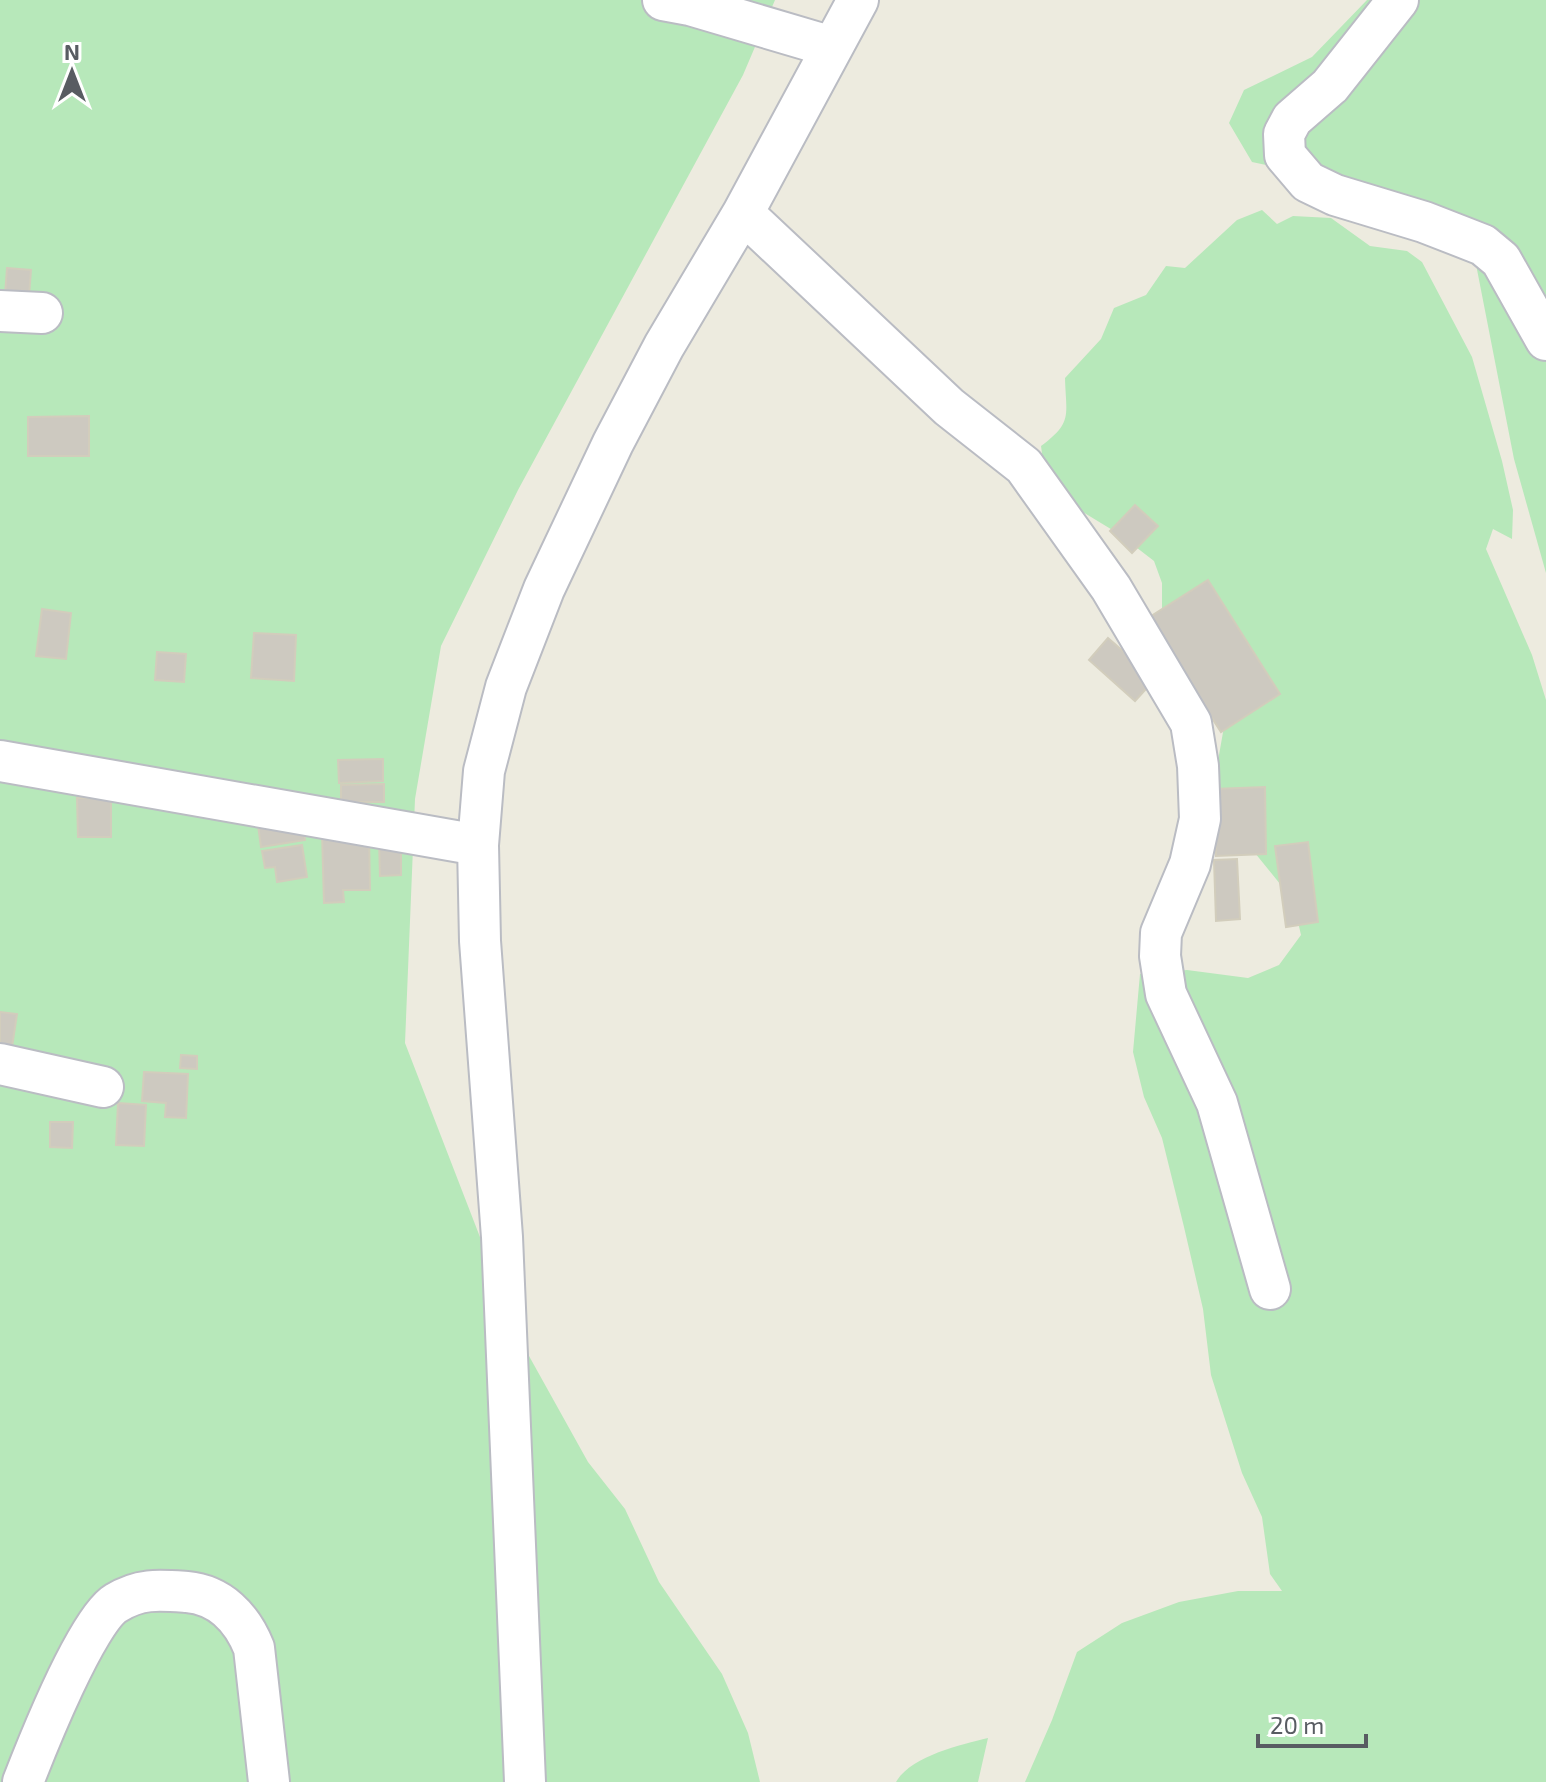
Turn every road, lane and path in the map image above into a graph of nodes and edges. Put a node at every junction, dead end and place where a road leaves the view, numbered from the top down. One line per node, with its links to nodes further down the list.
1 (663, 0): 4 (street)
2 (858, 0): 4 (street)
3 (1398, 0): 8 (street)
4 (832, 47): 5 (street)
5 (743, 213): 10 (street); 13 (street)
6 (0, 311): 7 (street)
7 (42, 313)
8 (1546, 340)
9 (0, 761): 10 (street)
10 (478, 845): 18 (street)
11 (0, 1064): 12 (street)
12 (103, 1087)
13 (1270, 1289)
14 (46, 1726): 15 (street); 16 (street); 17 (street)
15 (0, 1767)
16 (23, 1782)
17 (269, 1782)
18 (525, 1782)

